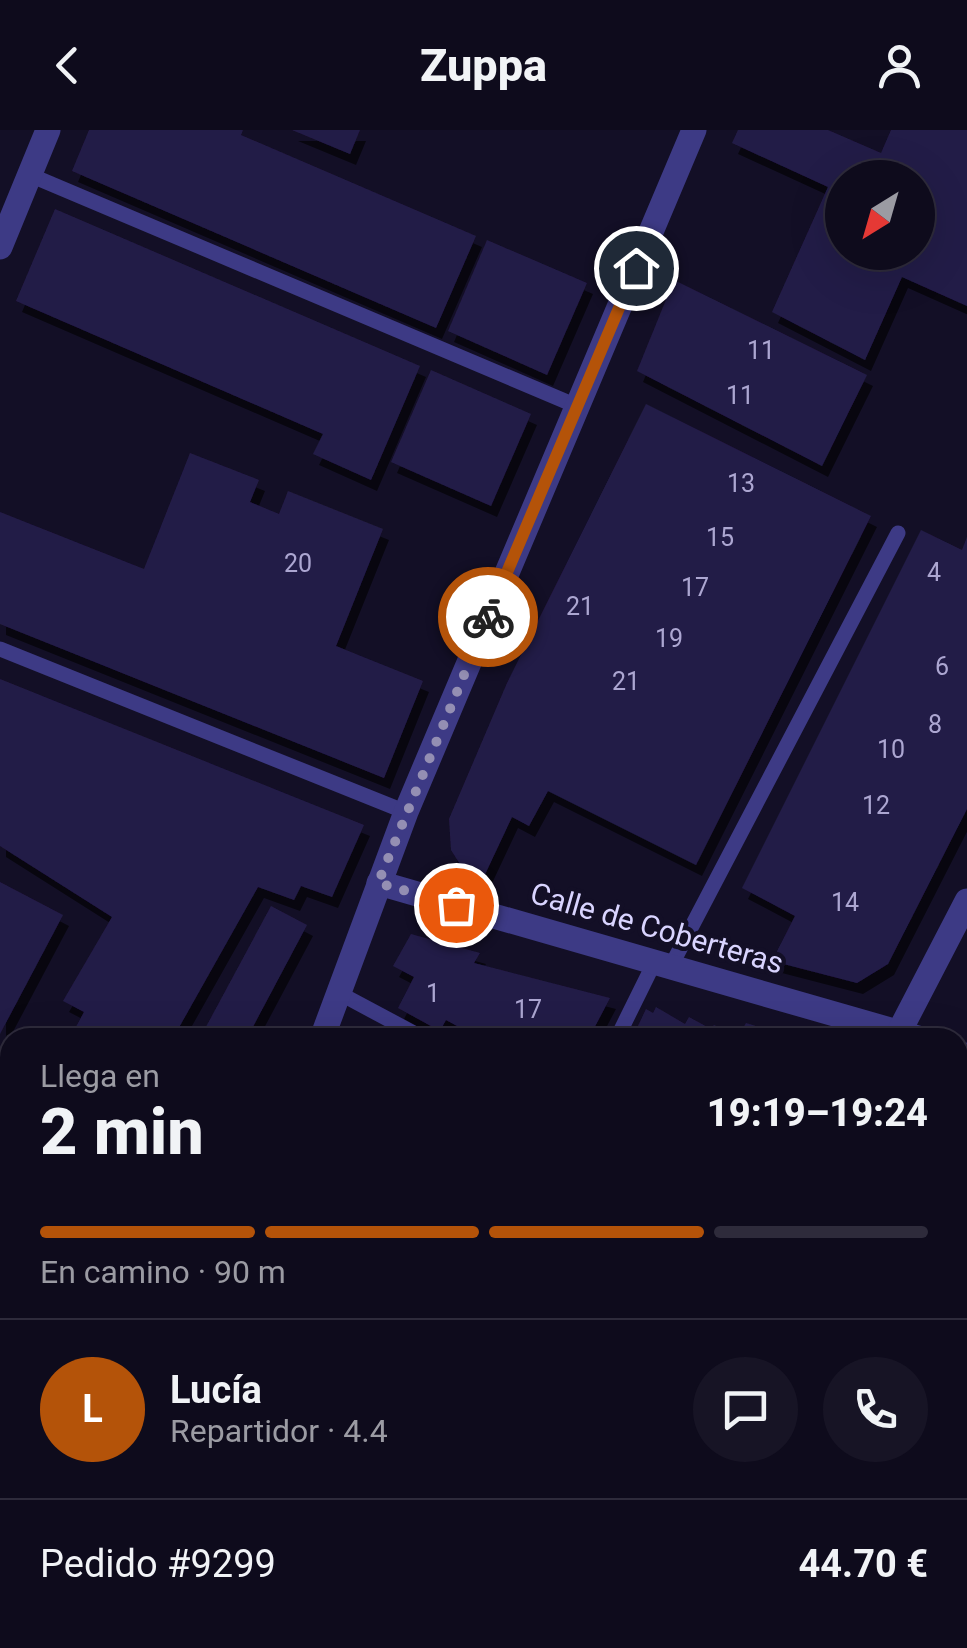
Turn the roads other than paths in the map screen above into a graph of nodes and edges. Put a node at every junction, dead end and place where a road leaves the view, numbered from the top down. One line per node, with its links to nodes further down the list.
1 (48, 130): 3 (street)
2 (694, 130): 5 (street)
3 (30, 175): 4 (street); 5 (lane)
4 (0, 247)
5 (579, 407): 8 (street)
6 (898, 532): 11 (lane)
7 (0, 649): 8 (lane)
8 (406, 812): 9 (street)
9 (378, 883): 11 (street, Calle de Coberteras); 12 (street)
10 (967, 902): 17 (street)
11 (663, 963): 15 (lane); 16 (street, Calle de Coberteras)
12 (338, 993): 13 (street); 14 (lane)
13 (326, 1028)
14 (404, 1028)
15 (623, 1028)
16 (881, 1028)
17 (908, 1028)

